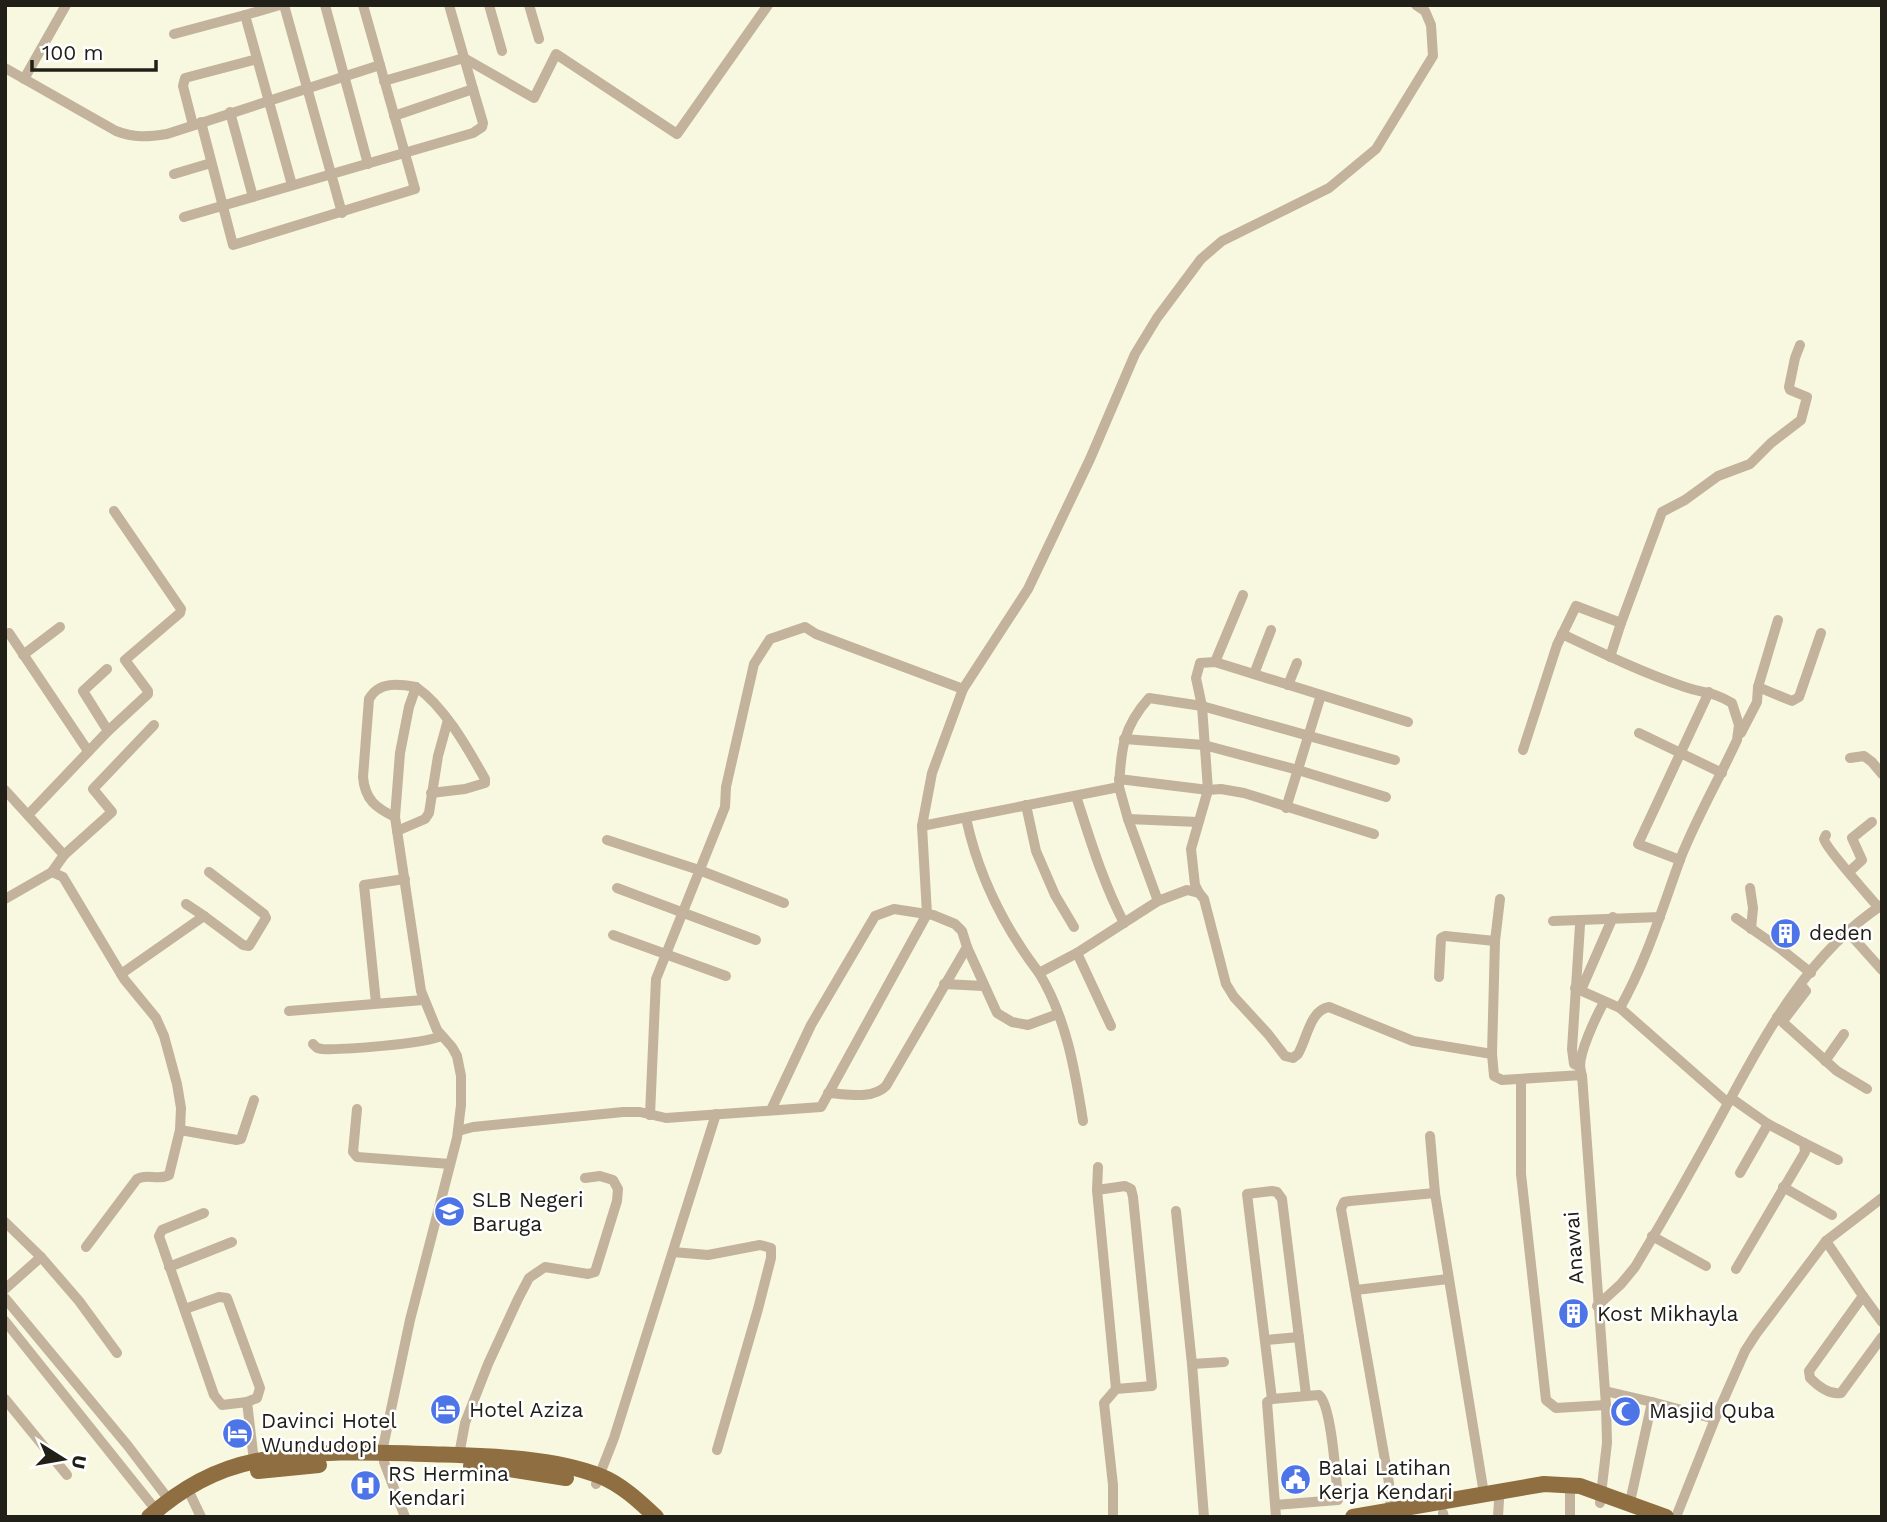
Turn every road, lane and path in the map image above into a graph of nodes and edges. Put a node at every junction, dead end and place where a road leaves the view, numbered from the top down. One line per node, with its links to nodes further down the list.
1 (66, 5): 19 (street)
2 (282, 5): 10 (street); 21 (street)
3 (324, 5): 18 (street)
4 (363, 5): 16 (street)
5 (449, 5): 15 (street)
6 (488, 5): 13 (street)
7 (529, 5): 12 (street)
8 (768, 5): 15 (street)
9 (1416, 5): 56 (street)
10 (245, 15): 11 (street); 14 (street)
11 (174, 34)
12 (539, 39)
13 (502, 51)
14 (257, 58): 23 (street); 26 (street)
15 (464, 58): 20 (street); 22 (street)
16 (380, 65): 18 (street); 20 (street)
17 (5, 68): 19 (street)
18 (344, 76): 21 (street); 29 (street)
19 (24, 79): 26 (street)
20 (384, 80): 25 (street)
21 (307, 88): 23 (street); 31 (street)
22 (473, 89): 25 (street); 27 (street)
23 (268, 100): 24 (street); 32 (street)
24 (230, 112): 26 (street); 33 (street)
25 (394, 116): 27 (street)
26 (197, 124): 28 (street)
27 (405, 153): 29 (street); 35 (street)
28 (211, 163): 30 (street); 34 (street)
29 (368, 164): 31 (street)
30 (174, 174)
31 (331, 174): 32 (street); 35 (street)
32 (292, 186): 33 (street)
33 (253, 197): 34 (street)
34 (222, 205): 35 (street); 36 (street)
35 (342, 213)
36 (184, 217)
37 (1800, 345): 41 (street)
38 (114, 511): 63 (street)
39 (1243, 595): 49 (street)
40 (1778, 620): 55 (street)
41 (1621, 623): 46 (street); 48 (street)
42 (60, 627): 47 (street)
43 (1271, 630): 52 (street)
44 (1821, 633): 55 (street)
45 (9, 634): 47 (street)
46 (1562, 634): 48 (street); 69 (street)
47 (23, 655): 70 (street)
48 (1610, 657): 57 (street)
49 (1215, 663): 52 (street); 59 (street)
50 (1297, 663): 53 (street)
51 (107, 669): 63 (street)
52 (1254, 674): 53 (street)
53 (1288, 685): 58 (street)
54 (416, 687): 60 (street); 86 (street); 86 (street)
55 (1758, 687): 67 (street)
56 (963, 689): 91 (street); 98 (street)
57 (1709, 692): 67 (street); 71 (street)
58 (1321, 695): 61 (street); 65 (street)
59 (1202, 706): 65 (street); 66 (street); 68 (street)
60 (448, 720): 80 (street); 80 (street)
61 (1408, 722)
62 (154, 725): 96 (street)
63 (108, 731): 70 (street)
64 (1639, 733): 71 (street)
65 (1309, 734): 73 (street); 74 (street)
66 (1124, 739): 68 (street); 77 (street)
67 (1737, 740): 75 (street)
68 (1204, 745): 74 (street); 79 (street)
69 (1523, 750)
70 (88, 751): 85 (street)
71 (1680, 753): 75 (street); 97 (street)
72 (1850, 758): 76 (street)
73 (1395, 760)
74 (1298, 770): 82 (street); 84 (street)
75 (1722, 773): 97 (street)
76 (1882, 774)
77 (1119, 783): 79 (street); 81 (street); 88 (street)
78 (5, 790): 85 (street)
79 (1208, 790): 84 (street); 89 (street)
80 (431, 793): 92 (street)
81 (1076, 796): 83 (street); 119 (street)
82 (1386, 797)
83 (1026, 805): 87 (street); 121 (street)
84 (1286, 808): 93 (street)
85 (28, 815): 96 (street)
86 (396, 817): 92 (street)
87 (966, 818): 91 (street); 131 (street)
88 (1128, 819): 89 (street); 108 (street)
89 (1198, 822): 105 (street)
90 (1872, 822): 99 (street)
91 (922, 826): 113 (street)
92 (397, 831): 102 (street)
93 (1374, 834)
94 (1826, 835): 99 (street)
95 (607, 840): 98 (street)
96 (64, 855): 100 (street)
97 (1680, 860): 116 (street)
98 (699, 870): 109 (street); 112 (street)
99 (1850, 871): 111 (street)
100 (52, 872): 106 (street); 133 (street)
101 (209, 872): 114 (street)
102 (405, 879): 139 (street); 141 (street)
103 (617, 888): 112 (street)
104 (1750, 888): 122 (street)
105 (1199, 893): 108 (street); 150 (street)
106 (5, 898)
107 (1500, 899): 126 (street)
108 (1158, 901): 119 (street)
109 (784, 903)
110 (186, 904): 114 (street)
111 (1880, 906): 123 (street)
112 (682, 912): 125 (street); 129 (street)
113 (927, 914): 127 (street); 155 (street); 159 (street)
114 (204, 916): 133 (street)
115 (1613, 917): 116 (street); 118 (street); 138 (street)
116 (1660, 917): 142 (street)
117 (1736, 919): 122 (street)
118 (1553, 921)
119 (1124, 923): 128 (street)
120 (1580, 925): 138 (street)
121 (1074, 927)
122 (1751, 929): 132 (street)
123 (1848, 932): 130 (street); 132 (street)
124 (613, 935): 129 (street)
125 (756, 940)
126 (1495, 942): 135 (street); 150 (street)
127 (967, 947): 136 (street); 137 (street)
128 (1077, 953): 131 (street); 146 (street)
129 (665, 954): 134 (street); 161 (street)
130 (1882, 970)
131 (1039, 973): 144 (street)
132 (1811, 973): 145 (street)
133 (121, 974): 164 (street)
134 (726, 976)
135 (1439, 977)
136 (944, 984): 137 (street); 155 (street)
137 (984, 986): 144 (street)
138 (1578, 989): 140 (street); 152 (street)
139 (423, 1000): 141 (street); 148 (street)
140 (1604, 1002): 142 (street); 152 (street)
141 (376, 1003): 143 (street)
142 (1620, 1008): 157 (street)
143 (289, 1011)
144 (1058, 1014): 162 (street)
145 (1780, 1019): 151 (street); 157 (street)
146 (1111, 1026)
147 (1844, 1034): 151 (street)
148 (441, 1036): 149 (street); 165 (street)
149 (313, 1044)
150 (1492, 1054): 153 (street)
151 (1825, 1060): 154 (street)
152 (1580, 1070): 153 (street); 195 (street, Anawai)
153 (1521, 1079): 212 (street)
154 (1867, 1089)
155 (828, 1093): 159 (street)
156 (254, 1100): 164 (street)
157 (1729, 1100): 163 (street); 181 (street)
158 (357, 1109): 169 (street)
159 (771, 1110): 160 (street)
160 (716, 1114): 161 (street); 185 (street)
161 (650, 1115): 165 (street)
162 (1083, 1121)
163 (1768, 1124): 167 (street); 171 (street)
164 (180, 1130): 184 (street)
165 (458, 1131): 169 (street)
166 (1430, 1136): 175 (street)
167 (1804, 1143): 168 (street); 173 (street)
168 (1838, 1160)
169 (450, 1164): 216 (street)
170 (1098, 1167): 174 (street)
171 (1740, 1172)
172 (585, 1178): 215 (street)
173 (1783, 1187): 179 (street); 189 (street)
174 (1097, 1190): 205 (street); 205 (street)
175 (1435, 1193): 190 (street); 192 (street)
176 (1882, 1198): 182 (street)
177 (1176, 1211): 204 (street)
178 (204, 1213): 188 (street)
179 (1832, 1215)
180 (5, 1222): 186 (street)
181 (1652, 1236): 187 (street); 195 (street)
182 (1826, 1241): 193 (street); 213 (street)
183 (232, 1242): 188 (street)
184 (86, 1247)
185 (673, 1252): 214 (street); 219 (street)
186 (41, 1257): 191 (street); 202 (street)
187 (1706, 1266)
188 (169, 1267): 196 (street)
189 (1736, 1269)
190 (1448, 1279): 192 (street); 222 (street)
191 (5, 1289)
192 (1356, 1290): 227 (street)
193 (1863, 1296): 198 (street); 200 (street)
194 (5, 1298): 226 (street)
195 (1597, 1306): 206 (street, Anawai)
196 (185, 1309): 210 (street); 210 (street)
197 (5, 1321): 226 (street)
198 (1882, 1322)
199 (1299, 1337): 201 (street); 201 (street); 207 (street)
200 (1882, 1337)
201 (1266, 1340): 209 (street)
202 (117, 1353)
203 (1224, 1362): 204 (street)
204 (1192, 1364): 235 (street)
205 (1116, 1389): 234 (street)
206 (1605, 1391): 211 (street); 212 (street, Anawai)
207 (1306, 1395): 209 (street); 225 (street)
208 (5, 1399): 218 (street)
209 (1272, 1399): 225 (street)
210 (247, 1402): 217 (street)
211 (1652, 1402): 213 (street); 224 (street)
212 (1606, 1405): 223 (street, Anawai)
213 (1715, 1419): 229 (street)
214 (717, 1450)
215 (459, 1455): 216 (highway); 219 (highway)
216 (383, 1457): 217 (highway); 219 (highway); 221 (highway); 231 (street)
217 (254, 1461): 226 (highway)
218 (67, 1475)
219 (598, 1480): 232 (highway); 233 (highway)
220 (1570, 1494): 222 (highway); 223 (highway); 240 (street)
221 (191, 1496): 226 (highway); 230 (street)
222 (1492, 1497): 223 (highway); 227 (highway); 228 (highway); 239 (street)
223 (1601, 1498): 224 (highway); 229 (highway)
224 (1630, 1502): 229 (highway)
225 (1275, 1505): 236 (street)
226 (160, 1511)
227 (1391, 1511): 237 (highway)
228 (1443, 1515): 238 (highway)
229 (1659, 1515)
230 (201, 1517)
231 (405, 1517)
232 (641, 1517)
233 (656, 1517)
234 (1113, 1517)
235 (1204, 1517)
236 (1276, 1517)
237 (1353, 1517)
238 (1416, 1517)
239 (1499, 1517)
240 (1570, 1517)

